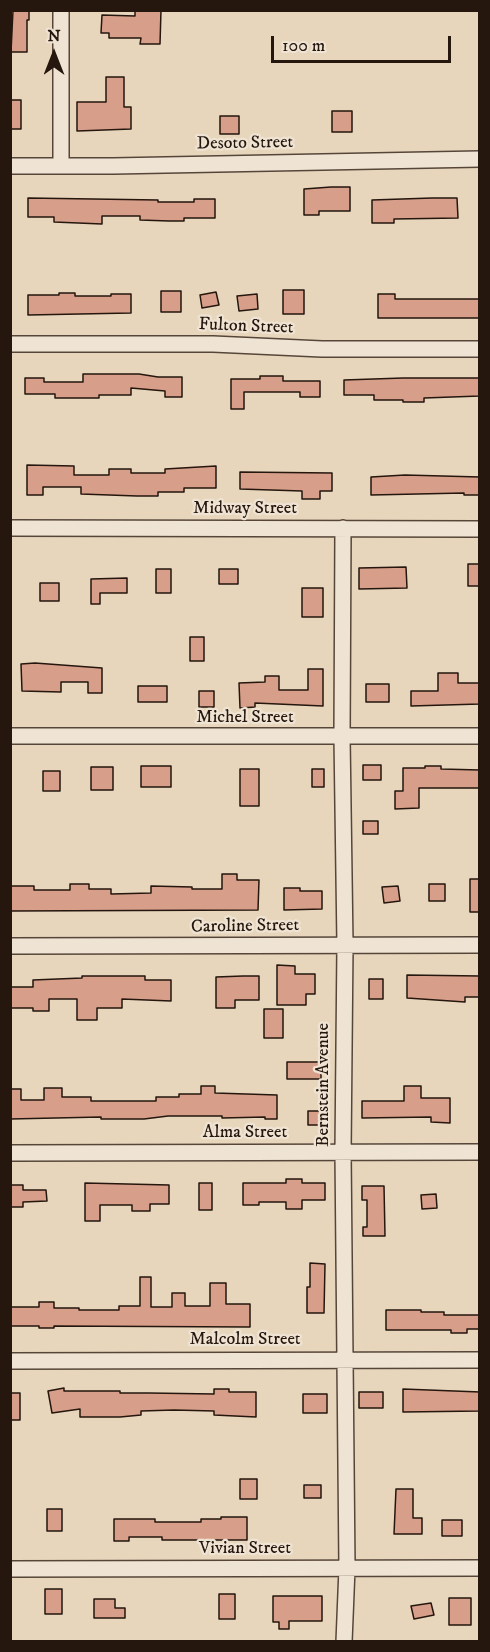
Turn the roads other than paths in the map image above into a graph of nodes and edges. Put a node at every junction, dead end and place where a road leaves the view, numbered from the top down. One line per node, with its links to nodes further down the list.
1 (61, 10): 4 (street)
2 (480, 159): 4 (street, Desoto Street)
3 (10, 166): 4 (street, Desoto Street)
4 (61, 166)
5 (10, 344): 6 (street, Fulton Street)
6 (480, 349)
7 (10, 528): 8 (street, Midway Street)
8 (343, 528): 9 (street, Midway Street); 12 (street, Bernstein Avenue)
9 (480, 529)
10 (10, 736): 12 (street, Michel Street)
11 (480, 736): 12 (street, Michel Street)
12 (342, 737): 13 (street, Bernstein Avenue)
13 (345, 945): 14 (street, Caroline Street); 15 (street, Caroline Street); 16 (street, Bernstein Avenue)
14 (480, 945)
15 (10, 946)
16 (343, 1152): 17 (street, Alma Street); 18 (street, Alma Street); 20 (street, Bernstein Avenue)
17 (480, 1152)
18 (10, 1153)
19 (10, 1360): 20 (street, Malcolm Street)
20 (345, 1360): 21 (street, Malcolm Street); 22 (street, Bernstein Avenue)
21 (480, 1360)
22 (347, 1568): 23 (street, Vivian Street); 24 (street, Vivian Street); 25 (street, Bernstein Avenue)
23 (480, 1568)
24 (10, 1569)
25 (344, 1641)

